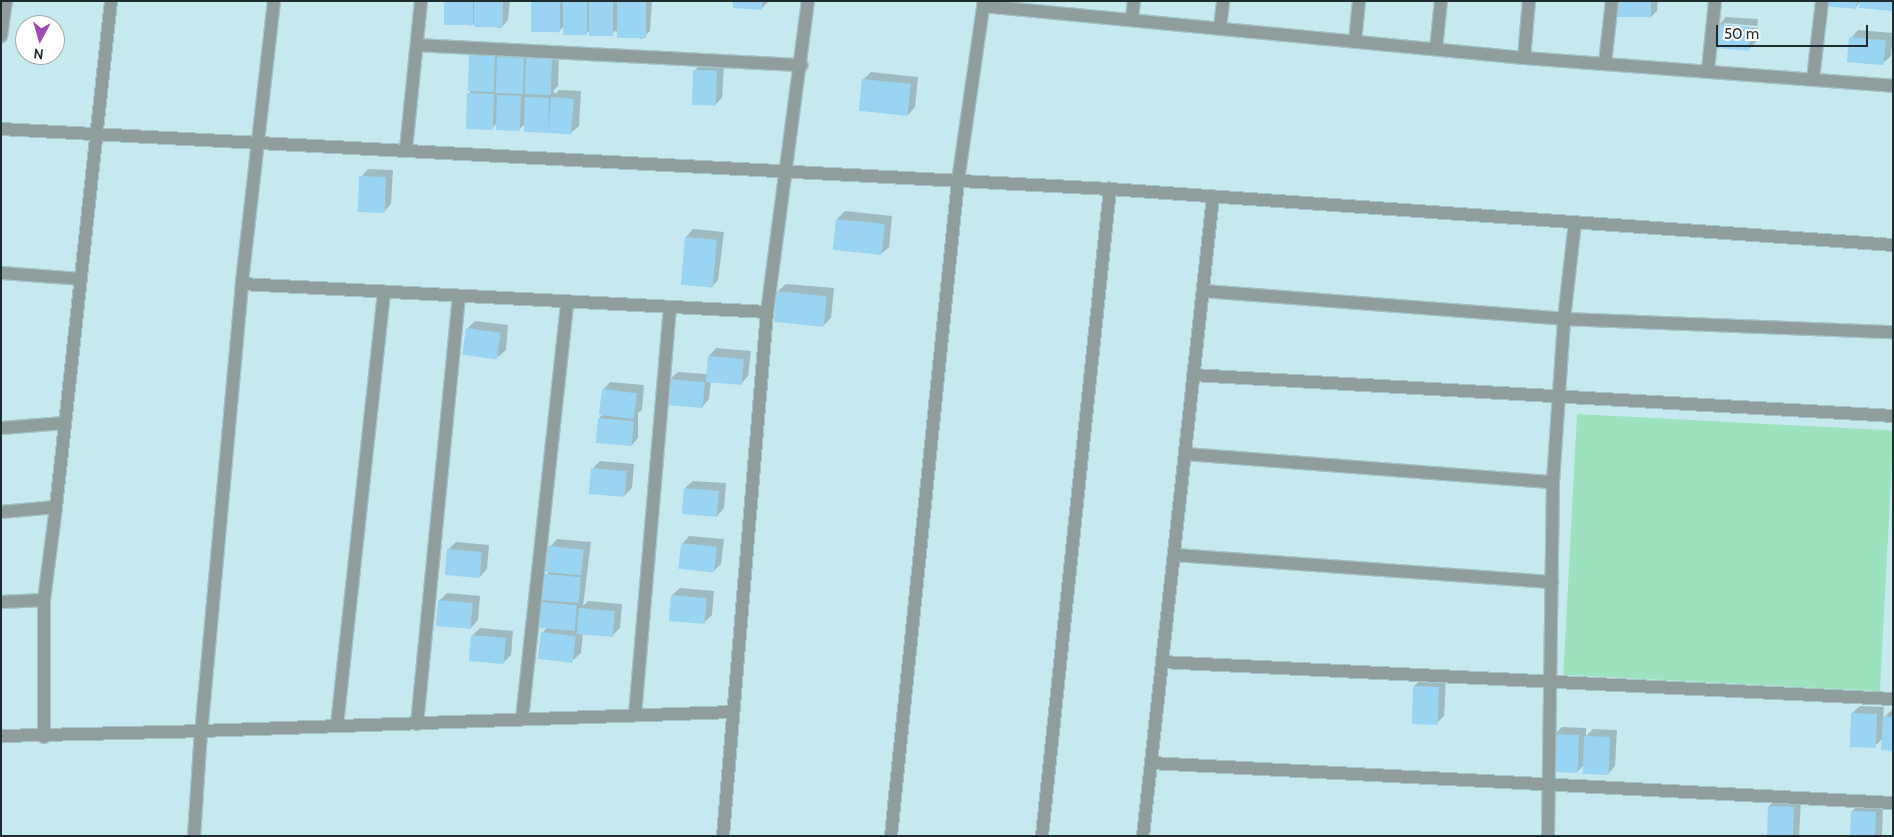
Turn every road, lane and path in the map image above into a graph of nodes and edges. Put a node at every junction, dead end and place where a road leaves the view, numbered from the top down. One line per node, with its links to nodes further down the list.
1 (6, 1): 17 (street)
2 (111, 1): 28 (street)
3 (274, 1): 29 (street)
4 (421, 1): 19 (street)
5 (808, 1): 23 (street)
6 (1134, 1): 15 (street)
7 (1223, 1): 16 (street)
8 (1359, 1): 18 (street)
9 (1441, 1): 20 (street)
10 (1529, 1): 21 (street)
11 (1612, 1): 22 (street)
12 (1715, 1): 24 (street)
13 (1822, 1): 25 (street)
14 (984, 4): 15 (street); 32 (street)
15 (1132, 19): 16 (street)
16 (1220, 27): 18 (street)
17 (1, 36)
18 (1355, 42): 20 (street)
19 (417, 45): 23 (street); 30 (street)
20 (1436, 49): 21 (street)
21 (1524, 58): 22 (street)
22 (1605, 63): 24 (street)
23 (801, 65): 31 (street)
24 (1708, 70): 25 (street)
25 (1813, 79): 26 (street)
26 (1893, 86)
27 (1, 130): 28 (street)
28 (96, 134): 29 (street); 38 (street)
29 (260, 143): 30 (street); 39 (street)
30 (406, 149): 31 (street)
31 (786, 170): 32 (street); 45 (street)
32 (958, 181): 33 (street); 77 (street)
33 (1110, 189): 34 (street); 78 (street)
34 (1213, 196): 35 (street); 40 (street)
35 (1575, 223): 36 (street); 46 (street)
36 (1893, 244)
37 (1, 273): 38 (street)
38 (80, 279): 51 (street)
39 (242, 284): 41 (street); 69 (street)
40 (1203, 291): 46 (street); 48 (street)
41 (384, 292): 42 (street); 68 (street)
42 (459, 296): 43 (street); 67 (street)
43 (567, 302): 44 (street); 66 (street)
44 (670, 308): 45 (street); 65 (street)
45 (767, 312): 64 (street)
46 (1564, 319): 47 (street); 49 (street)
47 (1893, 332)
48 (1193, 375): 49 (street); 53 (street)
49 (1560, 398): 50 (street); 54 (street)
50 (1893, 416)
51 (64, 423): 52 (street); 55 (street)
52 (1, 428)
53 (1185, 454): 54 (street); 57 (street)
54 (1553, 482): 58 (street)
55 (56, 507): 56 (street); 59 (street)
56 (1, 512)
57 (1174, 555): 58 (street); 61 (street)
58 (1552, 582): 62 (street)
59 (44, 600): 60 (street); 71 (street)
60 (1, 602)
61 (1162, 662): 62 (street); 72 (street)
62 (1551, 682): 63 (street); 73 (street)
63 (1893, 699)
64 (733, 712): 65 (street); 76 (street)
65 (634, 715): 66 (street)
66 (522, 719): 67 (street)
67 (417, 724): 68 (street)
68 (337, 725): 69 (street)
69 (201, 731): 71 (street); 75 (street)
70 (1, 736): 71 (street)
71 (44, 736)
72 (1151, 764): 73 (street); 79 (street)
73 (1550, 787): 74 (street); 80 (street)
74 (1893, 803)
75 (194, 836)
76 (722, 836)
77 (891, 836)
78 (1042, 836)
79 (1143, 836)
80 (1548, 836)

